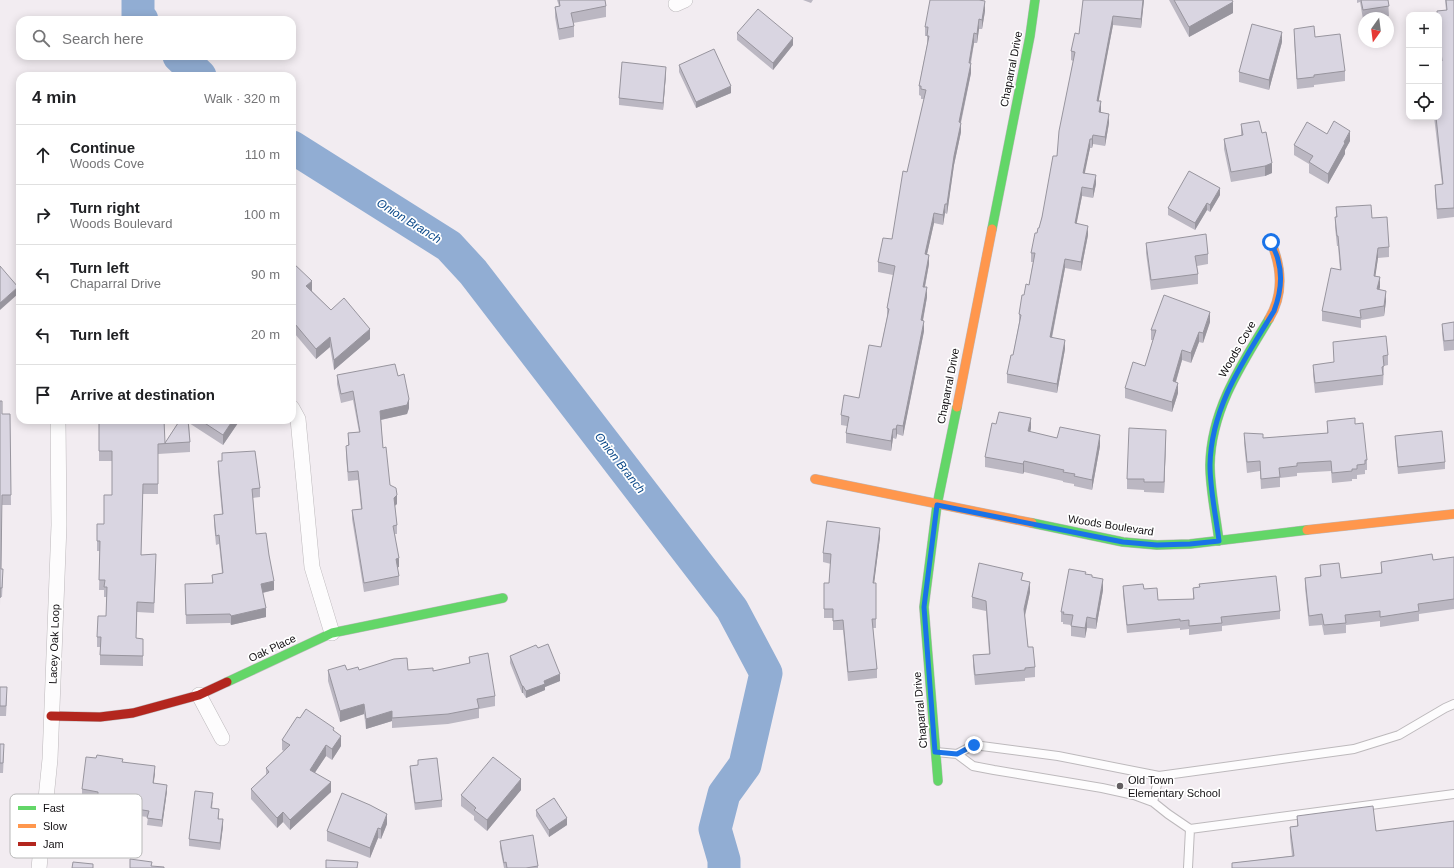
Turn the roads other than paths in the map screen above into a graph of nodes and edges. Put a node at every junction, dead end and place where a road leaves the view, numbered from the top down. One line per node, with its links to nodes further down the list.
1 (1035, 0): 6 (street, Chaparral Drive)
2 (1271, 242): 8 (street, Woods Cove)
3 (296, 415): 10 (street)
4 (58, 424): 13 (street, Lacey Oak Loop)
5 (815, 479): 6 (street, Woods Boulevard)
6 (937, 505): 8 (street, Woods Boulevard); 15 (street, Chaparral Drive)
7 (1454, 514): 8 (street, Woods Boulevard)
8 (1219, 541)
9 (503, 598): 10 (street, Oak Place)
10 (332, 633): 11 (street, Oak Place)
11 (199, 695): 13 (street, Oak Place); 14 (street)
12 (1454, 704): 17 (lane)
13 (51, 716): 19 (street, Lacey Oak Loop)
14 (222, 738)
15 (935, 752): 16 (lane); 18 (street, Chaparral Drive)
16 (957, 754): 17 (lane); 21 (lane)
17 (1159, 776): 21 (lane)
18 (938, 781)
19 (46, 794)
20 (1454, 794): 22 (lane)
21 (1153, 802): 22 (lane)
22 (1190, 829): 25 (lane)
23 (40, 858): 24 (street, Lacey Oak Loop)
24 (39, 868)
25 (1188, 868)

